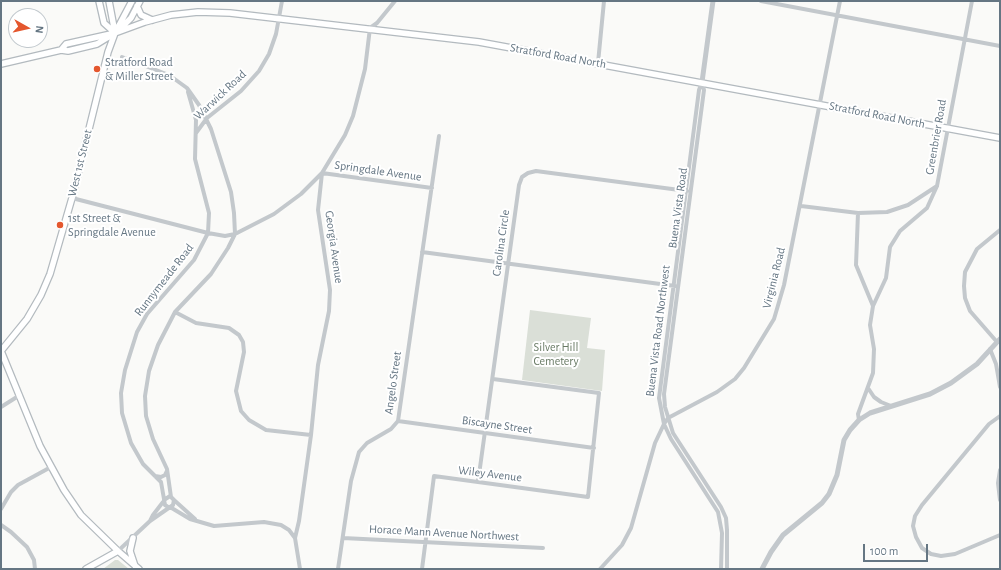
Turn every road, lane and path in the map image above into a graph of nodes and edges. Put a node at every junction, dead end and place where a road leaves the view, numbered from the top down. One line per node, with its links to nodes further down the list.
1 (99, 1): 16 (main road)
2 (109, 1): 16 (main road)
3 (132, 1): 16 (main road)
4 (282, 1): 13 (street, Warwick Road)
5 (396, 1): 15 (street)
6 (604, 1): 20 (street)
7 (713, 1): 22 (street, Buena Vista Road)
8 (761, 1): 12 (street)
9 (840, 1): 12 (street, Virginia Road)
10 (972, 1): 17 (street, Greenbrier Road)
11 (138, 3): 14 (main road); 16 (main road)
12 (837, 15): 17 (street); 24 (street, Virginia Road)
13 (279, 18): 14 (main road, Stratford Road North); 15 (main road, Stratford Road North); 25 (street, Warwick Road)
14 (153, 20): 16 (main road, Stratford Road North)
15 (370, 28): 20 (main road, Stratford Road North); 30 (street, Georgia Avenue)
16 (115, 33): 21 (main road); 34 (main road, West 1st Street)
17 (965, 40): 18 (street); 26 (street, Greenbrier Road)
18 (1000, 46)
19 (122, 57): 23 (street)
20 (598, 63): 22 (main road, Stratford Road North)
21 (1, 64)
22 (702, 82): 24 (main road, Stratford Road North); 33 (street, Buena Vista Road)
23 (187, 88): 25 (street); 27 (street, Runnymeade Road)
24 (821, 104): 26 (main road, Stratford Road North); 35 (street, Virginia Road)
25 (207, 118): 27 (street, Warwick Road); 39 (street)
26 (948, 128): 29 (main road, Stratford Road North); 31 (street, Greenbrier Road)
27 (195, 136): 38 (street, Runnymeade Road)
28 (439, 136): 32 (street)
29 (1000, 138)
30 (322, 173): 32 (street, Springdale Avenue); 39 (street, Springdale Avenue); 60 (street, Georgia Avenue)
31 (937, 186): 36 (street); 43 (street, Greenbrier Road)
32 (432, 188): 40 (street, Springdale Avenue)
33 (688, 191): 41 (street, Carolina Circle); 42 (street, Buena Vista Road)
34 (72, 198): 38 (street, Springdale Avenue); 47 (main road, West 1st Street)
35 (801, 206): 36 (street); 55 (street, Virginia Road)
36 (858, 214): 43 (street)
37 (1000, 230): 45 (street)
38 (208, 233): 39 (street, Springdale Avenue); 65 (street, Runnymeade Road)
39 (235, 234): 44 (street)
40 (422, 252): 41 (street); 57 (street, Angelo Street)
41 (508, 265): 42 (street); 48 (street, Carolina Circle)
42 (675, 286): 55 (street, Buena Vista Road); 58 (street, Buena Vista Road Northwest)
43 (873, 306): 50 (street, Greenbrier Road)
44 (175, 312): 60 (street); 63 (street)
45 (999, 341): 46 (street)
46 (990, 349): 49 (street); 52 (street)
47 (1, 351): 51 (main road)
48 (493, 379): 59 (street, Carolina Circle); 61 (street)
49 (1000, 387)
50 (868, 388): 52 (street); 56 (street, Greenbrier Road)
51 (20, 395): 53 (street); 62 (main road)
52 (891, 406): 56 (street)
53 (1, 407)
54 (1000, 416): 75 (street)
55 (668, 418): 58 (street, Virginia Road); 90 (street)
56 (859, 420): 91 (street)
57 (398, 422): 59 (street, Biscayne Street); 78 (street, Angelo Street)
58 (664, 424): 88 (street, Virginia Road); 89 (street, Buena Vista Road Northwest)
59 (486, 434): 61 (street, Biscayne Street); 66 (street, Carolina Circle)
60 (311, 435): 77 (street, Georgia Avenue)
61 (594, 448): 66 (street, Wiley Avenue)
62 (51, 467): 71 (street); 81 (main road)
63 (167, 470): 65 (street); 67 (street)
64 (1000, 470): 69 (street)
65 (155, 476): 68 (street, Runnymeade Road)
66 (478, 482): 79 (street, Wiley Avenue)
67 (173, 499): 68 (street); 70 (street); 72 (street)
68 (164, 500): 70 (street); 73 (street)
69 (1000, 500)
70 (169, 507): 72 (street); 73 (street)
71 (1, 509)
72 (195, 519): 77 (street)
73 (150, 521): 76 (street)
74 (1, 525): 83 (street)
75 (1000, 535)
76 (133, 538): 81 (street); 82 (main road)
77 (295, 538): 85 (street)
78 (343, 538): 79 (street, Horace Mann Avenue Northwest); 86 (street, Angelo Street)
79 (426, 542): 80 (street, Horace Mann Avenue Northwest); 87 (street, Wiley Avenue)
80 (543, 548)
81 (118, 551): 82 (main road); 84 (main road)
82 (137, 567)
83 (35, 569)
84 (86, 569)
85 (300, 569)
86 (338, 569)
87 (422, 569)
88 (600, 569)
89 (722, 569)
90 (727, 569)
91 (762, 569)

